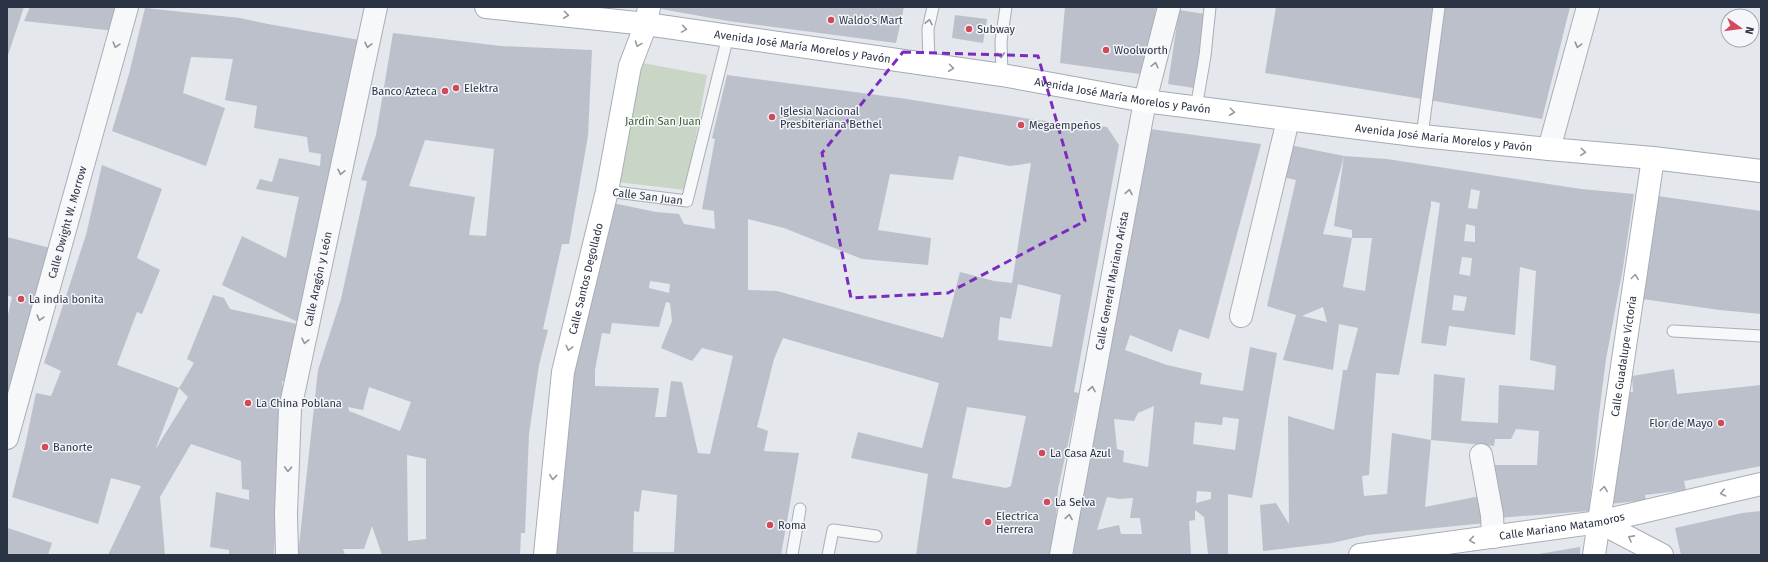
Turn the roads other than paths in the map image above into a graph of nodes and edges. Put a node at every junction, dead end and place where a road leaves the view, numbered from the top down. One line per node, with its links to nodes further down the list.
1 (127, 7): 25 (street, Calle Dwight W. Morrow, one-way to 25)
2 (376, 7): 32 (street, Calle Aragón y León, one-way to 32)
3 (486, 7): 10 (street, Avenida José María Morelos y Pavón, one-way to 10)
4 (932, 7): 12 (lane, one-way to 4)
5 (1006, 7): 13 (lane, one-way to 13)
6 (1169, 7): 14 (street, Calle General Mariano Arista, one-way to 6)
7 (1210, 7): 15 (lane)
8 (1439, 7): 17 (lane)
9 (1588, 7): 18 (street, one-way to 18)
10 (647, 15): 11 (street, Avenida José María Morelos y Pavón, one-way to 11); 21 (street, Calle Santos Degollado, one-way to 21)
11 (728, 36): 12 (street, Avenida José María Morelos y Pavón); 21 (lane, Calle San Juan)
12 (929, 64): 13 (street, Avenida José María Morelos y Pavón, one-way to 13)
13 (1002, 75): 14 (street, Avenida José María Morelos y Pavón)
14 (1145, 101): 15 (street, Avenida José María Morelos y Pavón); 36 (street, Calle General Mariano Arista, one-way to 14)
15 (1196, 108): 16 (street, Avenida José María Morelos y Pavón, one-way to 16)
16 (1288, 120): 17 (street, Avenida José María Morelos y Pavón); 22 (street)
17 (1422, 136): 18 (street, Avenida José María Morelos y Pavón)
18 (1549, 149): 19 (street, Avenida José María Morelos y Pavón, one-way to 19)
19 (1653, 158): 20 (street, Avenida José María Morelos y Pavón); 29 (street, Calle Guadalupe Victoria, one-way to 19)
20 (1761, 171)
21 (607, 191): 33 (street, Calle Santos Degollado, one-way to 33)
22 (1241, 316)
23 (1673, 331): 24 (lane)
24 (1761, 336)
25 (7, 438)
26 (1481, 455): 31 (street)
27 (1761, 484): 29 (street, Calle Mariano Matamoros, one-way to 29)
28 (800, 509): 34 (lane)
29 (1599, 522): 31 (street, Calle Mariano Matamoros); 38 (street, Calle Guadalupe Victoria); 39 (street, one-way to 29)
30 (876, 536): 35 (lane)
31 (1493, 537): 37 (street, Calle Mariano Matamoros, one-way to 37)
32 (287, 555)
33 (545, 555)
34 (792, 555)
35 (828, 555)
36 (1062, 555)
37 (1360, 555)
38 (1594, 555)
39 (1662, 555)

